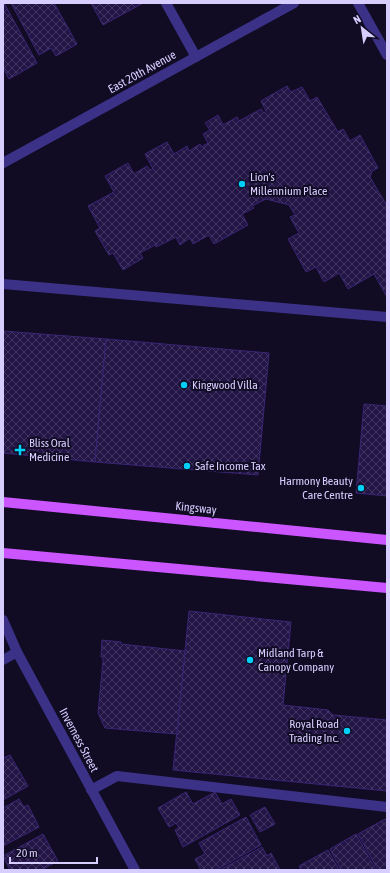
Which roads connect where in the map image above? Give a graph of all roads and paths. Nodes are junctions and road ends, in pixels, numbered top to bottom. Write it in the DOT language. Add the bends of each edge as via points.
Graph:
graph roads {
  1 [pos="166,3"];
  2 [pos="294,3"];
  3 [pos="358,3"];
  4 [pos="387,55"];
  5 [pos="196,57"];
  6 [pos="3,163"];
  7 [pos="3,284"];
  8 [pos="387,318"];
  9 [pos="3,502"];
  10 [pos="387,540"];
  11 [pos="3,553"];
  12 [pos="387,588"];
  13 [pos="3,620"];
  14 [pos="17,652"];
  15 [pos="3,660"];
  16 [pos="91,790"];
  17 [pos="387,807"];
  18 [pos="134,870"];
  1 -- 5 [label="street"];
  2 -- 5 [label="street, East 20th Avenue"];
  3 -- 4 [label="street"];
  5 -- 6 [label="street, East 20th Avenue"];
  7 -- 8 [label="street"];
  9 -- 10 [label="main road, Kingsway"];
  11 -- 12 [label="main road"];
  13 -- 14 [label="street, Inverness Street"];
  14 -- 15 [label="street"];
  14 -- 16 [label="street, Inverness Street"];
  16 -- 17 [label="street" via="117,776"];
  16 -- 18 [label="street, Inverness Street"];
}
